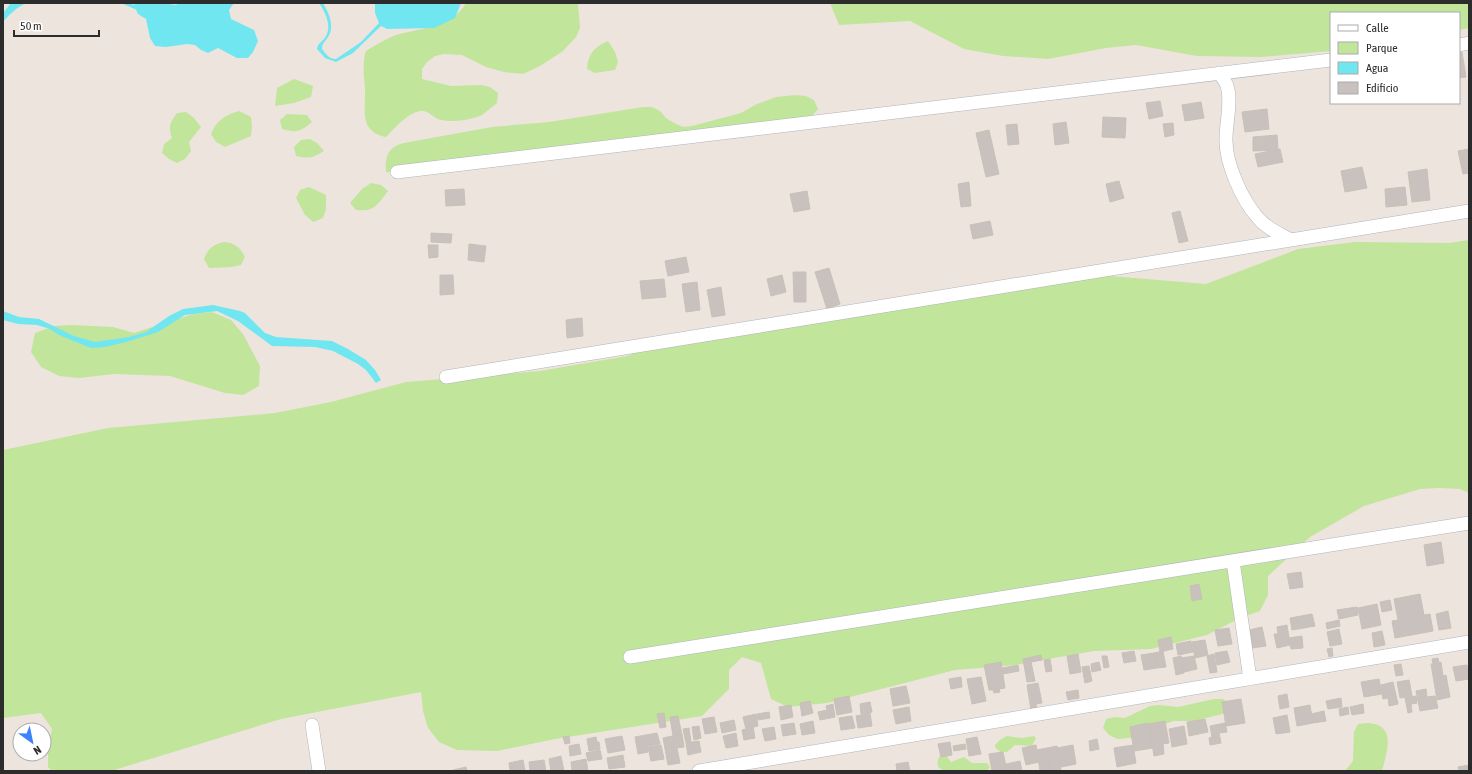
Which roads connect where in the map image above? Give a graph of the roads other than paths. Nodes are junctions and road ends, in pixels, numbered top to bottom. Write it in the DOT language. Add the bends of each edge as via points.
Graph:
graph roads {
  1 [pos="1330,60"];
  2 [pos="1219,73"];
  3 [pos="397,172"];
  4 [pos="1469,211"];
  5 [pos="1291,240"];
  6 [pos="446,377"];
  7 [pos="1469,523"];
  8 [pos="1233,561"];
  9 [pos="1469,642"];
  10 [pos="630,657"];
  11 [pos="1250,679"];
  12 [pos="312,725"];
  13 [pos="320,771"];
  14 [pos="699,771"];
  1 -- 2 [label="street"];
  2 -- 3 [label="street"];
  2 -- 5 [label="street" via="1227,86 1229,96 1226,140 1239,190 1259,219 1272,230"];
  4 -- 5 [label="street"];
  5 -- 6 [label="street"];
  7 -- 8 [label="street"];
  8 -- 10 [label="street"];
  8 -- 11 [label="street"];
  9 -- 11 [label="street"];
  11 -- 14 [label="street"];
  12 -- 13 [label="street"];
}
